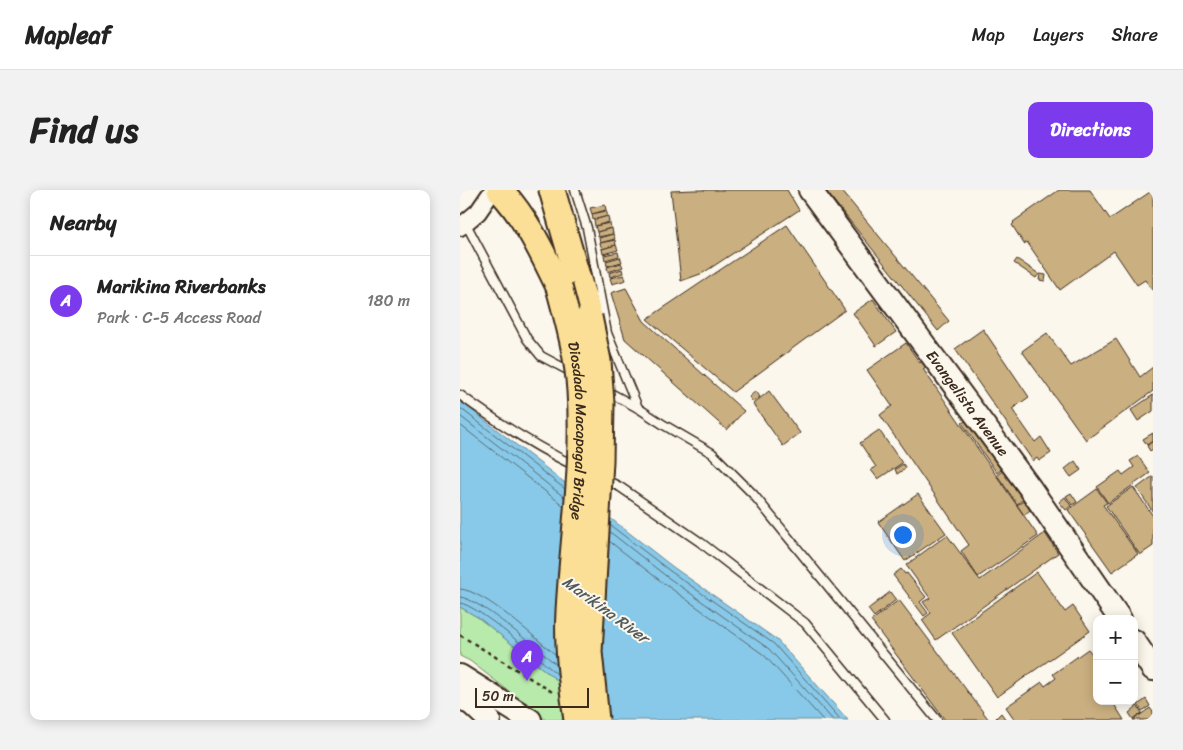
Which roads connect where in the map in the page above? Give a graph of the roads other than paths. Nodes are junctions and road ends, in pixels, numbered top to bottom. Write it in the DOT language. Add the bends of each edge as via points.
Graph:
graph roads {
  1 [pos="493,190"];
  2 [pos="500,190"];
  3 [pos="552,190"];
  4 [pos="575,190"];
  5 [pos="810,190"];
  6 [pos="463,225"];
  7 [pos="460,395"];
  8 [pos="638,408"];
  9 [pos="586,471"];
  10 [pos="594,475"];
  11 [pos="1117,615"];
  12 [pos="1138,647"];
  13 [pos="1153,669"];
  14 [pos="460,676"];
  15 [pos="460,696"];
  16 [pos="490,720"];
  17 [pos="530,720"];
  18 [pos="577,720"];
  19 [pos="596,720"];
  20 [pos="885,720"];
  21 [pos="937,720"];
  1 -- 6 [label="street" via="478,212"];
  2 -- 18 [label="main road, Diosdado Macapagal Bridge, bridge" via="534,236 559,287 580,390 580,450 569,613 570,673"];
  3 -- 19 [label="main road, Diosdado Macapagal Bridge, bridge" via="589,317 598,361 600,461 589,652"];
  4 -- 8 [label="lane" via="587,228 607,333"];
  5 -- 11 [label="street, Evangelista Avenue" via="1030,488"];
  6 -- 8 [label="lane" via="541,356"];
  7 -- 9 [label="lane" via="543,450"];
  8 -- 21 [label="lane" via="712,453 753,494"];
  10 -- 20 [label="lane" via="620,488 700,542 806,624"];
  12 -- 13 [label="street"];
  14 -- 17 [label="street"];
  15 -- 16 [label="street"];
}
